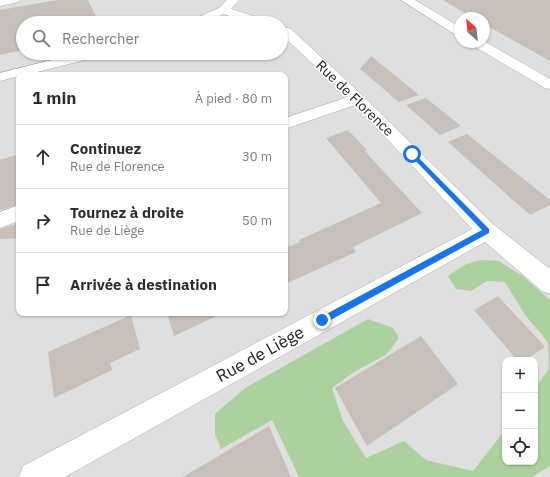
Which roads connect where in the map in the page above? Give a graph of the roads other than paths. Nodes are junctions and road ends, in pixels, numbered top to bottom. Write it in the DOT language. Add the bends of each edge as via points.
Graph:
graph roads {
  1 [pos="15,0"];
  2 [pos="233,0"];
  3 [pos="407,0"];
  4 [pos="0,3"];
  5 [pos="223,10"];
  6 [pos="211,16"];
  7 [pos="241,16"];
  8 [pos="454,28"];
  9 [pos="288,33"];
  10 [pos="487,48"];
  11 [pos="68,60"];
  12 [pos="20,72"];
  13 [pos="16,73"];
  14 [pos="0,77"];
  15 [pos="550,85"];
  16 [pos="358,99"];
  17 [pos="288,123"];
  18 [pos="16,214"];
  19 [pos="0,220"];
  20 [pos="487,231"];
  21 [pos="550,283"];
  22 [pos="34,477"];
  1 -- 4 [label="street"];
  2 -- 5 [label="street"];
  3 -- 8 [label="street"];
  5 -- 6 [label="street"];
  5 -- 7 [label="street"];
  9 -- 16 [label="street, Rue de Florence"];
  10 -- 15 [label="street"];
  11 -- 12 [label="street"];
  13 -- 14 [label="street"];
  16 -- 17 [label="street"];
  16 -- 20 [label="street, Rue de Florence"];
  18 -- 19 [label="street"];
  20 -- 21 [label="street, Rue de Florence"];
  20 -- 22 [label="street, Rue de Liège"];
}
